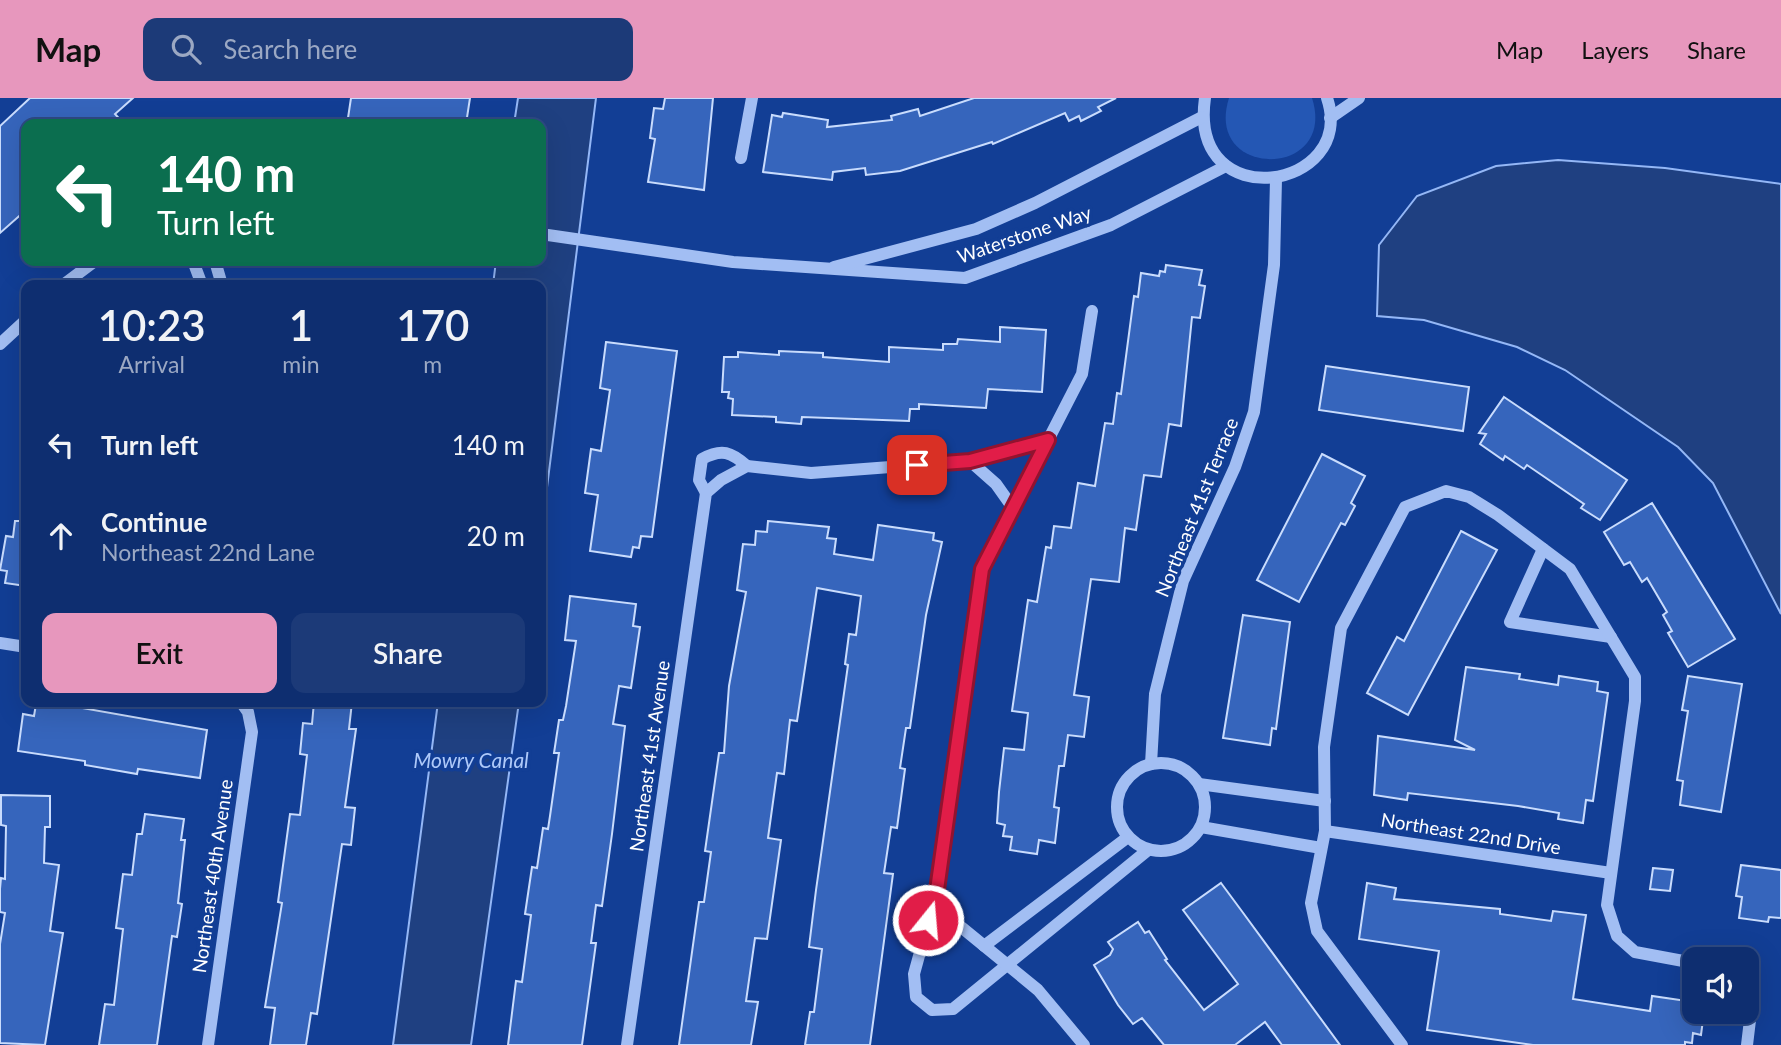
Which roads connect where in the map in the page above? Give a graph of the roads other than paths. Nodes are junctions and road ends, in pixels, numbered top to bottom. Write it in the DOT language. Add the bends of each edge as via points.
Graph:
graph roads {
  1 [pos="752,98"];
  2 [pos="1205,98"];
  3 [pos="1327,98"];
  4 [pos="1359,98"];
  5 [pos="1202,117"];
  6 [pos="1330,118"];
  7 [pos="741,158"];
  8 [pos="1226,166"];
  9 [pos="1276,179"];
  10 [pos="546,235"];
  11 [pos="88,266"];
  12 [pos="820,270"];
  13 [pos="70,280"];
  14 [pos="1092,312"];
  15 [pos="21,325"];
  16 [pos="0,344"];
  17 [pos="1048,440"];
  18 [pos="970,461"];
  19 [pos="747,467"];
  20 [pos="706,493"];
  21 [pos="1013,508"];
  22 [pos="1543,549"];
  23 [pos="1611,637"];
  24 [pos="0,643"];
  25 [pos="21,646"];
  26 [pos="244,707"];
  27 [pos="1151,764"];
  28 [pos="1199,784"];
  29 [pos="1325,801"];
  30 [pos="1201,827"];
  31 [pos="1325,831"];
  32 [pos="1128,837"];
  33 [pos="1321,848"];
  34 [pos="1149,850"];
  35 [pos="1611,873"];
  36 [pos="933,904"];
  37 [pos="984,946"];
  38 [pos="1682,960"];
  39 [pos="1007,965"];
  40 [pos="1750,1024"];
  41 [pos="208,1045"];
  42 [pos="626,1045"];
  43 [pos="1084,1045"];
  44 [pos="1402,1045"];
  45 [pos="1747,1045"];
  1 -- 7 [label="street"];
  2 -- 5 [label="street"];
  3 -- 6 [label="street"];
  4 -- 6 [label="street"];
  5 -- 8 [label="street" via="1213,152"];
  5 -- 12 [label="street, Waterstone Way" via="976,229"];
  6 -- 9 [label="street" via="1326,139 1314,159 1297,172"];
  8 -- 9 [label="street" via="1250,178"];
  8 -- 12 [label="street, Waterstone Way" via="1111,225 965,278"];
  9 -- 27 [label="street, Northeast 41st Terrace" via="1274,265 1254,412 1236,467 1183,581 1155,694"];
  10 -- 12 [label="street, Waterstone Way"];
  11 -- 13 [label="street"];
  14 -- 17 [label="street" via="1082,374"];
  15 -- 16 [label="street"];
  17 -- 18 [label="street"];
  17 -- 21 [label="street"];
  18 -- 19 [label="street" via="811,472"];
  18 -- 21 [label="street" via="996,484"];
  19 -- 20 [label="street"];
  19 -- 20 [label="street, Northeast 41st Avenue" via="725,452 702,459 699,480"];
  20 -- 42 [label="street, Northeast 41st Avenue"];
  21 -- 36 [label="street" via="982,569"];
  22 -- 23 [label="street" via="1570,569"];
  22 -- 23 [label="street" via="1510,622"];
  22 -- 29 [label="street" via="1468,497 1446,491 1405,507 1341,628 1324,747"];
  23 -- 35 [label="street" via="1635,677 1635,701"];
  24 -- 25 [label="street"];
  26 -- 41 [label="street, Northeast 40th Avenue" via="251,732"];
  27 -- 28 [label="street" via="1178,766"];
  27 -- 32 [label="street" via="1128,777 1116,800 1120,826"];
  28 -- 29 [label="street"];
  28 -- 30 [label="street" via="1205,797"];
  29 -- 31 [label="street"];
  30 -- 33 [label="street"];
  30 -- 34 [label="street" via="1173,850"];
  31 -- 33 [label="street"];
  31 -- 35 [label="street, Northeast 22nd Drive"];
  32 -- 34 [label="street"];
  32 -- 37 [label="street"];
  33 -- 44 [label="street" via="1311,903 1317,931"];
  34 -- 39 [label="street"];
  35 -- 38 [label="street" via="1607,905 1617,936 1635,952"];
  36 -- 37 [label="street"];
  36 -- 39 [label="street" via="914,974 916,997 932,1010 953,1009"];
  37 -- 39 [label="street"];
  39 -- 43 [label="street" via="1038,990"];
  40 -- 45 [label="street"];
}
